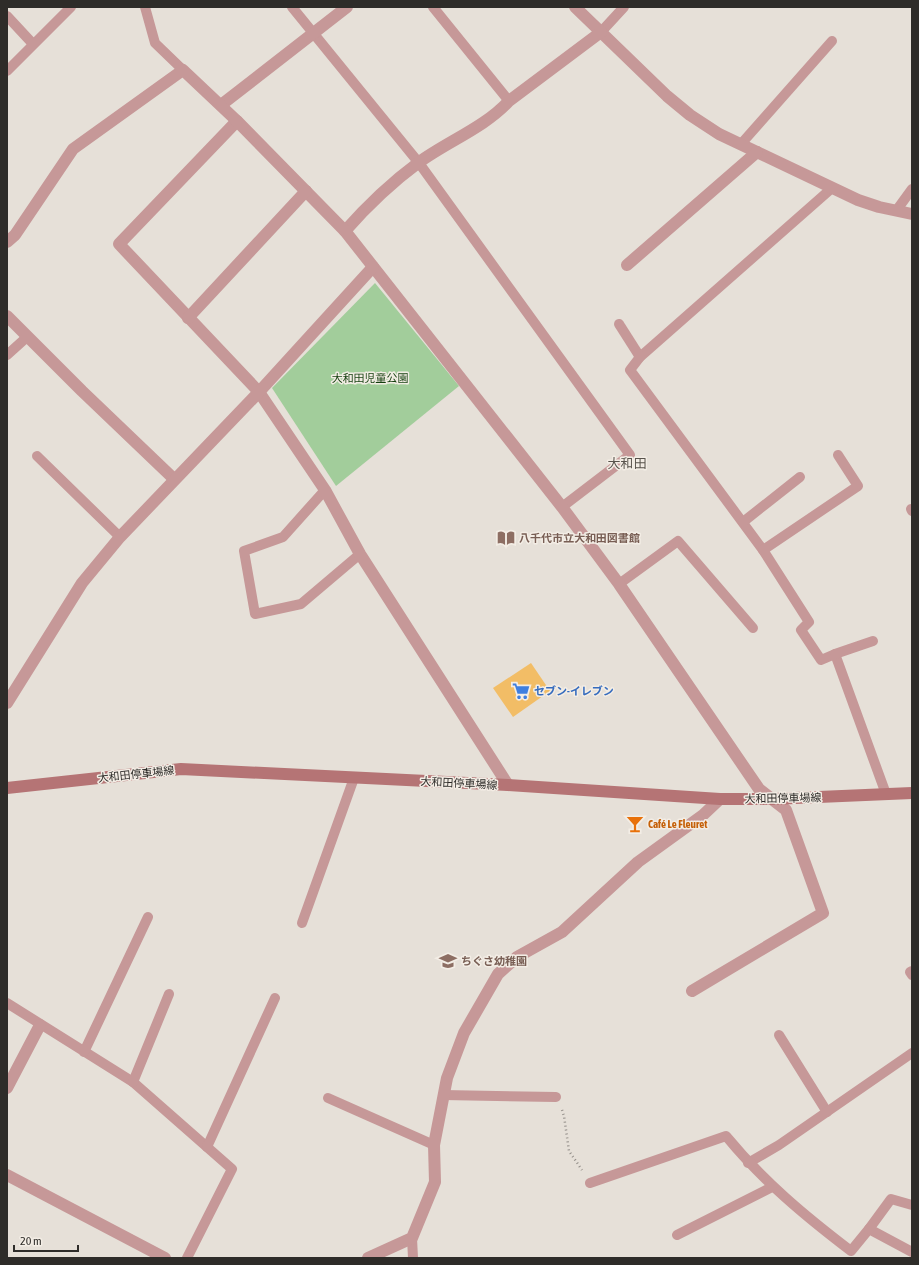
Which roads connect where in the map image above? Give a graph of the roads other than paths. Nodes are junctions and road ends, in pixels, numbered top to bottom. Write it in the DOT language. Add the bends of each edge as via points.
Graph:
graph roads {
  1 [pos="71,7"];
  2 [pos="145,7"];
  3 [pos="292,7"];
  4 [pos="347,7"];
  5 [pos="433,7"];
  6 [pos="576,7"];
  7 [pos="624,7"];
  8 [pos="7,16"];
  9 [pos="601,32"];
  10 [pos="314,33"];
  11 [pos="832,41"];
  12 [pos="34,44"];
  13 [pos="183,70"];
  14 [pos="7,71"];
  15 [pos="509,101"];
  16 [pos="221,105"];
  17 [pos="237,121"];
  18 [pos="741,144"];
  19 [pos="757,152"];
  20 [pos="418,163"];
  21 [pos="832,188"];
  22 [pos="912,189"];
  23 [pos="306,192"];
  24 [pos="896,211"];
  25 [pos="912,214"];
  26 [pos="345,231"];
  27 [pos="7,242"];
  28 [pos="627,266"];
  29 [pos="373,268"];
  30 [pos="7,316"];
  31 [pos="188,318"];
  32 [pos="618,324"];
  33 [pos="27,337"];
  34 [pos="7,355"];
  35 [pos="640,357"];
  36 [pos="259,392"];
  37 [pos="838,455"];
  38 [pos="37,456"];
  39 [pos="800,477"];
  40 [pos="174,479"];
  41 [pos="325,490"];
  42 [pos="562,507"];
  43 [pos="743,522"];
  44 [pos="120,537"];
  45 [pos="763,550"];
  46 [pos="360,554"];
  47 [pos="619,584"];
  48 [pos="752,628"];
  49 [pos="873,641"];
  50 [pos="835,654"];
  51 [pos="7,703"];
  52 [pos="354,778"];
  53 [pos="508,785"];
  54 [pos="7,788"];
  55 [pos="912,793"];
  56 [pos="886,794"];
  57 [pos="720,799"];
  58 [pos="772,799"];
  59 [pos="148,917"];
  60 [pos="302,923"];
  61 [pos="912,971"];
  62 [pos="912,975"];
  63 [pos="692,991"];
  64 [pos="169,994"];
  65 [pos="276,998"];
  66 [pos="7,1003"];
  67 [pos="40,1025"];
  68 [pos="779,1035"];
  69 [pos="84,1052"];
  70 [pos="912,1053"];
  71 [pos="133,1082"];
  72 [pos="7,1088"];
  73 [pos="442,1095"];
  74 [pos="556,1097"];
  75 [pos="328,1098"];
  76 [pos="827,1112"];
  77 [pos="434,1145"];
  78 [pos="207,1147"];
  79 [pos="748,1163"];
  80 [pos="7,1175"];
  81 [pos="590,1183"];
  82 [pos="772,1187"];
  83 [pos="912,1205"];
  84 [pos="869,1229"];
  85 [pos="677,1235"];
  86 [pos="412,1238"];
  87 [pos="912,1252"];
  88 [pos="849,1254"];
  89 [pos="165,1258"];
  90 [pos="187,1258"];
  91 [pos="368,1258"];
  92 [pos="413,1258"];
  1 -- 12 [label="lane"];
  2 -- 13 [label="lane" via="155,43"];
  3 -- 10 [label="lane"];
  4 -- 10 [label="street"];
  5 -- 15 [label="lane"];
  6 -- 9 [label="street"];
  7 -- 9 [label="lane"];
  8 -- 12 [label="lane"];
  9 -- 15 [label="street"];
  9 -- 18 [label="street" via="690,115 719,134"];
  10 -- 16 [label="street"];
  10 -- 20 [label="lane"];
  11 -- 18 [label="lane"];
  12 -- 14 [label="lane"];
  13 -- 16 [label="street"];
  13 -- 27 [label="street" via="73,149 15,235"];
  15 -- 20 [label="street" via="496,114"];
  16 -- 17 [label="street"];
  17 -- 23 [label="street"];
  17 -- 31 [label="street" via="119,244"];
  18 -- 19 [label="street"];
  19 -- 21 [label="street"];
  19 -- 28 [label="street"];
  20 -- 26 [label="street" via="369,204"];
  20 -- 42 [label="lane" via="630,455"];
  21 -- 24 [label="street" via="858,200"];
  21 -- 35 [label="lane"];
  22 -- 24 [label="lane"];
  23 -- 26 [label="street"];
  23 -- 31 [label="street"];
  24 -- 25 [label="street"];
  26 -- 29 [label="street"];
  29 -- 36 [label="street"];
  29 -- 42 [label="street"];
  30 -- 33 [label="street"];
  31 -- 36 [label="street"];
  32 -- 35 [label="lane"];
  33 -- 34 [label="lane"];
  33 -- 40 [label="street"];
  35 -- 43 [label="lane" via="630,370"];
  36 -- 40 [label="street"];
  36 -- 41 [label="street"];
  37 -- 45 [label="lane" via="858,486"];
  38 -- 44 [label="lane"];
  39 -- 43 [label="lane"];
  40 -- 44 [label="street"];
  41 -- 46 [label="street"];
  41 -- 46 [label="lane" via="283,537 244,550 255,614 301,604"];
  42 -- 47 [label="street"];
  43 -- 45 [label="lane"];
  44 -- 51 [label="street" via="82,583"];
  45 -- 50 [label="lane" via="809,622 801,630 821,660"];
  46 -- 53 [label="street"];
  47 -- 48 [label="lane" via="678,541"];
  47 -- 58 [label="street" via="759,790"];
  49 -- 50 [label="lane"];
  50 -- 56 [label="lane"];
  52 -- 53 [label="main road, 大和田停車場線"];
  52 -- 54 [label="main road, 大和田停車場線" via="181,769"];
  52 -- 60 [label="lane"];
  53 -- 57 [label="main road, 大和田停車場線"];
  55 -- 56 [label="main road, 大和田停車場線"];
  56 -- 58 [label="main road, 大和田停車場線"];
  57 -- 58 [label="main road, 大和田停車場線"];
  57 -- 73 [label="street" via="703,815 638,862 562,932 517,956 498,974 464,1033"];
  58 -- 63 [label="street" via="786,810 823,913"];
  59 -- 69 [label="lane"];
  61 -- 62 [label="lane"];
  64 -- 71 [label="lane"];
  65 -- 78 [label="lane"];
  66 -- 67 [label="lane"];
  67 -- 69 [label="lane"];
  67 -- 72 [label="street"];
  68 -- 76 [label="lane"];
  69 -- 71 [label="lane"];
  70 -- 76 [label="lane"];
  71 -- 78 [label="lane"];
  73 -- 74 [label="lane"];
  73 -- 77 [label="street"];
  75 -- 77 [label="lane"];
  76 -- 79 [label="lane"];
  77 -- 86 [label="street" via="435,1182"];
  78 -- 90 [label="lane" via="232,1169"];
  79 -- 81 [label="lane" via="726,1136"];
  79 -- 82 [label="lane"];
  80 -- 89 [label="street"];
  82 -- 85 [label="lane"];
  82 -- 88 [label="lane"];
  83 -- 84 [label="lane" via="891,1199"];
  84 -- 87 [label="lane"];
  84 -- 88 [label="lane"];
  86 -- 91 [label="street"];
  86 -- 92 [label="lane"];
}
